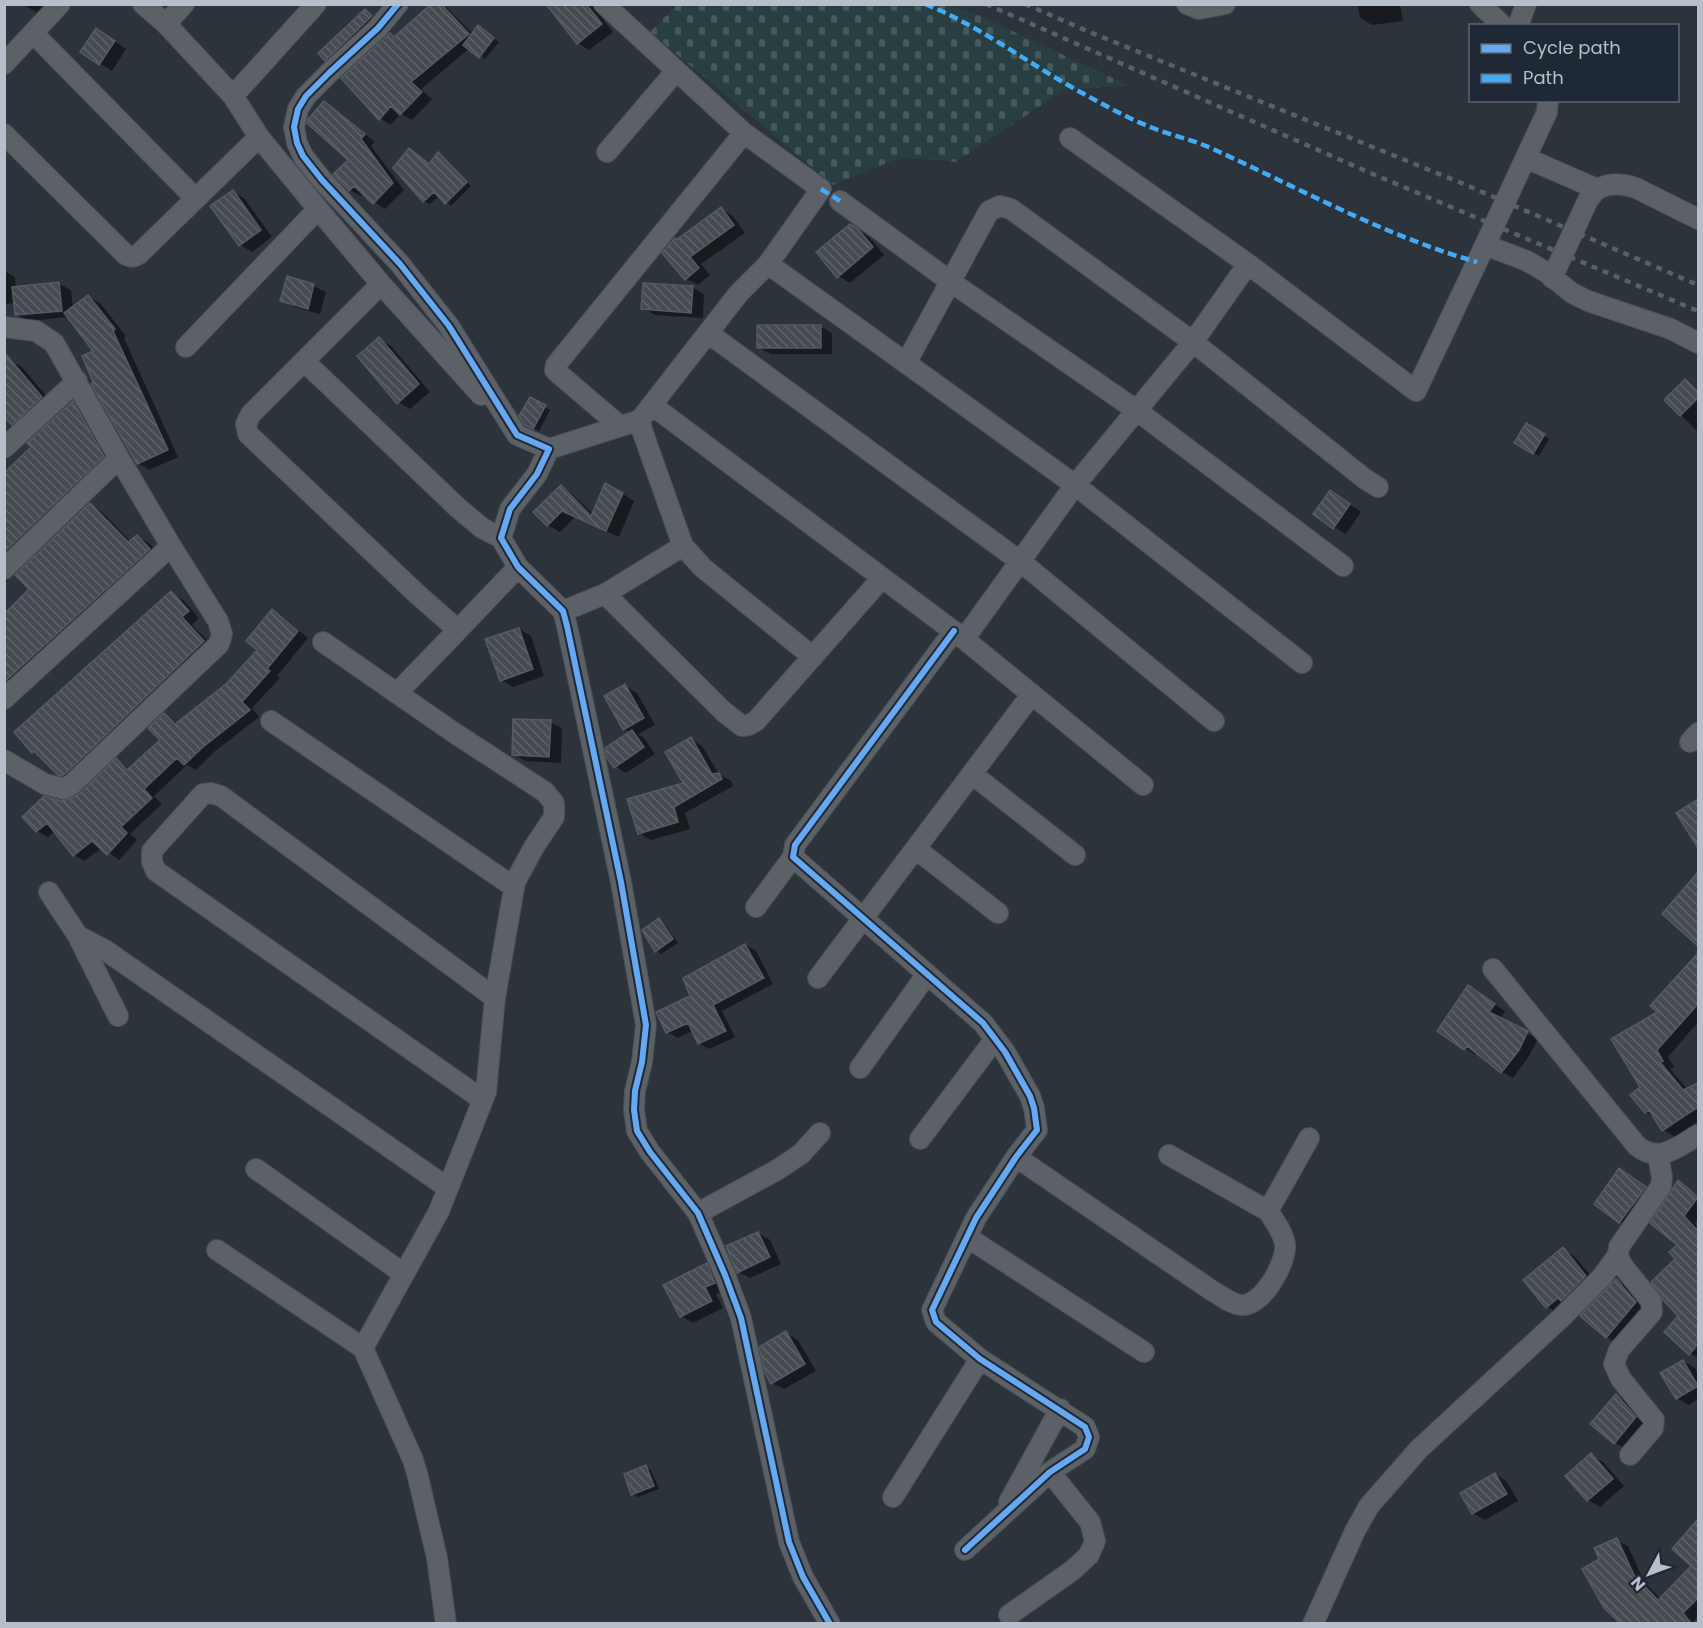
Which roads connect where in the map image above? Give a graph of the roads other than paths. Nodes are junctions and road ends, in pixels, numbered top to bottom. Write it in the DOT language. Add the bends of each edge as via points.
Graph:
graph roads {
  1 [pos="60,4"];
  2 [pos="143,4"];
  3 [pos="184,4"];
  4 [pos="316,4"];
  5 [pos="398,4"];
  6 [pos="604,4"];
  7 [pos="1187,4"];
  8 [pos="1225,4"];
  9 [pos="1480,4"];
  10 [pos="1526,4"];
  11 [pos="166,24"];
  12 [pos="1501,24"];
  13 [pos="1519,24"];
  14 [pos="33,33"];
  15 [pos="4,64"];
  16 [pos="676,71"];
  17 [pos="233,96"];
  18 [pos="1548,102"];
  19 [pos="744,133"];
  20 [pos="4,134"];
  21 [pos="259,137"];
  22 [pos="1070,138"];
  23 [pos="607,152"];
  24 [pos="1534,162"];
  25 [pos="1598,189"];
  26 [pos="195,198"];
  27 [pos="840,201"];
  28 [pos="318,209"];
  29 [pos="1698,219"];
  30 [pos="1491,247"];
  31 [pos="768,264"];
  32 [pos="1248,264"];
  33 [pos="1552,278"];
  34 [pos="951,282"];
  35 [pos="381,284"];
  36 [pos="4,327"];
  37 [pos="708,333"];
  38 [pos="1192,342"];
  39 [pos="1698,343"];
  40 [pos="186,347"];
  41 [pos="304,361"];
  42 [pos="906,363"];
  43 [pos="77,381"];
  44 [pos="1136,410"];
  45 [pos="646,413"];
  46 [pos="620,426"];
  47 [pos="517,435"];
  48 [pos="4,448"];
  49 [pos="549,449"];
  50 [pos="119,458"];
  51 [pos="1075,485"];
  52 [pos="1377,487"];
  53 [pos="501,538"];
  54 [pos="171,546"];
  55 [pos="683,546"];
  56 [pos="1021,562"];
  57 [pos="1343,566"];
  58 [pos="518,567"];
  59 [pos="4,569"];
  60 [pos="882,578"];
  61 [pos="604,594"];
  62 [pos="563,611"];
  63 [pos="458,630"];
  64 [pos="959,635"];
  65 [pos="323,642"];
  66 [pos="813,657"];
  67 [pos="1302,663"];
  68 [pos="397,693"];
  69 [pos="1032,694"];
  70 [pos="4,699"];
  71 [pos="271,721"];
  72 [pos="1214,721"];
  73 [pos="4,760"];
  74 [pos="972,774"];
  75 [pos="1143,785"];
  76 [pos="916,849"];
  77 [pos="1075,855"];
  78 [pos="793,857"];
  79 [pos="514,887"];
  80 [pos="49,892"];
  81 [pos="756,907"];
  82 [pos="998,913"];
  83 [pos="864,919"];
  84 [pos="78,936"];
  85 [pos="1493,969"];
  86 [pos="927,974"];
  87 [pos="818,978"];
  88 [pos="495,998"];
  89 [pos="118,1016"];
  90 [pos="995,1039"];
  91 [pos="860,1068"];
  92 [pos="483,1100"];
  93 [pos="820,1133"];
  94 [pos="1698,1135"];
  95 [pos="1309,1138"];
  96 [pos="920,1139"];
  97 [pos="1168,1155"];
  98 [pos="1658,1155"];
  99 [pos="1016,1158"];
  100 [pos="256,1169"];
  101 [pos="448,1188"];
  102 [pos="1268,1211"];
  103 [pos="698,1213"];
  104 [pos="967,1237"];
  105 [pos="217,1250"];
  106 [pos="1617,1255"];
  107 [pos="404,1274"];
  108 [pos="363,1348"];
  109 [pos="1144,1352"];
  110 [pos="980,1359"];
  111 [pos="1060,1409"];
  112 [pos="1630,1455"];
  113 [pos="1050,1472"];
  114 [pos="893,1497"];
  115 [pos="1001,1517"];
  116 [pos="965,1550"];
  117 [pos="1009,1615"];
  118 [pos="446,1623"];
  119 [pos="830,1623"];
  120 [pos="1313,1623"];
  1 -- 14 [label="street"];
  2 -- 11 [label="street"];
  3 -- 11 [label="street"];
  4 -- 17 [label="street"];
  5 -- 47 [label="street" via="306,96 294,127 297,143 322,180 400,264 448,326"];
  6 -- 16 [label="street"];
  7 -- 8 [label="street" via="1199,9"];
  9 -- 12 [label="street"];
  10 -- 13 [label="street"];
  11 -- 17 [label="street"];
  14 -- 15 [label="street"];
  14 -- 26 [label="street"];
  16 -- 19 [label="street"];
  16 -- 23 [label="street"];
  17 -- 21 [label="street"];
  18 -- 24 [label="street"];
  19 -- 31 [label="street" via="821,189"];
  19 -- 46 [label="street" via="556,365 559,374"];
  20 -- 26 [label="street" via="129,257 139,254"];
  21 -- 26 [label="street"];
  21 -- 28 [label="street"];
  22 -- 32 [label="street"];
  24 -- 25 [label="street"];
  24 -- 30 [label="street"];
  25 -- 29 [label="street" via="1625,184"];
  25 -- 33 [label="street" via="1588,200"];
  27 -- 34 [label="street"];
  28 -- 35 [label="street"];
  28 -- 40 [label="street"];
  30 -- 32 [label="street" via="1416,391"];
  30 -- 33 [label="street" via="1527,261"];
  31 -- 37 [label="street"];
  31 -- 42 [label="street"];
  32 -- 38 [label="street"];
  33 -- 39 [label="street" via="1588,302 1671,329"];
  34 -- 38 [label="street" via="989,212 1000,206 1011,208"];
  34 -- 42 [label="street"];
  34 -- 44 [label="street"];
  35 -- 41 [label="street"];
  35 -- 47 [label="street"];
  36 -- 43 [label="street" via="36,331 47,337"];
  37 -- 45 [label="street"];
  37 -- 56 [label="street"];
  38 -- 44 [label="street"];
  38 -- 52 [label="street"];
  41 -- 53 [label="street" via="457,507"];
  41 -- 63 [label="street" via="251,414 246,424 248,434"];
  42 -- 51 [label="street"];
  43 -- 48 [label="street"];
  43 -- 50 [label="street"];
  44 -- 51 [label="street"];
  44 -- 57 [label="street"];
  45 -- 46 [label="street"];
  45 -- 55 [label="street" via="642,430"];
  45 -- 60 [label="street"];
  46 -- 49 [label="street"];
  47 -- 49 [label="street"];
  49 -- 53 [label="street" via="537,474 510,509"];
  50 -- 54 [label="street"];
  50 -- 59 [label="street"];
  51 -- 56 [label="street"];
  51 -- 67 [label="street"];
  53 -- 58 [label="street"];
  54 -- 70 [label="street"];
  54 -- 73 [label="street" via="218,621 222,634 219,644 64,789 45,784"];
  55 -- 61 [label="street"];
  55 -- 66 [label="street" via="704,568"];
  56 -- 64 [label="street"];
  56 -- 72 [label="street"];
  58 -- 62 [label="street"];
  58 -- 63 [label="street"];
  60 -- 64 [label="street"];
  60 -- 66 [label="street"];
  61 -- 62 [label="street"];
  61 -- 66 [label="street" via="742,726 756,721"];
  62 -- 103 [label="street" via="621,882 646,1025 635,1091 637,1131"];
  63 -- 68 [label="street"];
  64 -- 69 [label="street"];
  64 -- 78 [label="street" via="795,845"];
  65 -- 68 [label="street"];
  68 -- 79 [label="street" via="545,792 554,803 554,817"];
  69 -- 74 [label="street"];
  69 -- 75 [label="street"];
  71 -- 79 [label="street"];
  74 -- 76 [label="street"];
  74 -- 77 [label="street"];
  76 -- 82 [label="street"];
  76 -- 83 [label="street"];
  78 -- 81 [label="street"];
  78 -- 83 [label="street"];
  79 -- 88 [label="street"];
  80 -- 84 [label="street"];
  83 -- 86 [label="street"];
  83 -- 87 [label="street"];
  84 -- 89 [label="street"];
  84 -- 101 [label="street" via="105,950"];
  85 -- 98 [label="street" via="1637,1146"];
  86 -- 90 [label="street" via="983,1023"];
  86 -- 91 [label="street"];
  88 -- 92 [label="street"];
  88 -- 92 [label="street" via="221,796 203,794 152,851 156,871"];
  90 -- 96 [label="street"];
  90 -- 99 [label="street" via="1034,1108 1037,1130"];
  92 -- 101 [label="street"];
  93 -- 103 [label="street" via="801,1154 777,1170"];
  94 -- 98 [label="street"];
  95 -- 102 [label="street"];
  97 -- 102 [label="street"];
  98 -- 106 [label="street" via="1661,1186"];
  99 -- 102 [label="street" via="1239,1305 1257,1299 1275,1277 1283,1259 1285,1244"];
  99 -- 104 [label="street"];
  100 -- 107 [label="street"];
  101 -- 107 [label="street"];
  103 -- 119 [label="street" via="741,1318 789,1542 803,1577"];
  104 -- 109 [label="street"];
  104 -- 110 [label="street" via="932,1310 936,1322"];
  105 -- 108 [label="street"];
  106 -- 112 [label="street" via="1651,1301 1652,1312 1619,1350 1614,1364 1653,1420 1653,1428"];
  106 -- 120 [label="street" via="1602,1277 1419,1449 1369,1506"];
  107 -- 108 [label="street"];
  108 -- 118 [label="street" via="415,1467 437,1558"];
  110 -- 111 [label="street"];
  110 -- 114 [label="street"];
  111 -- 113 [label="street" via="1085,1427 1089,1437 1085,1449"];
  111 -- 115 [label="street"];
  113 -- 115 [label="street"];
  113 -- 117 [label="street" via="1090,1522 1095,1541 1089,1555 1073,1570"];
  115 -- 116 [label="street"];
}
